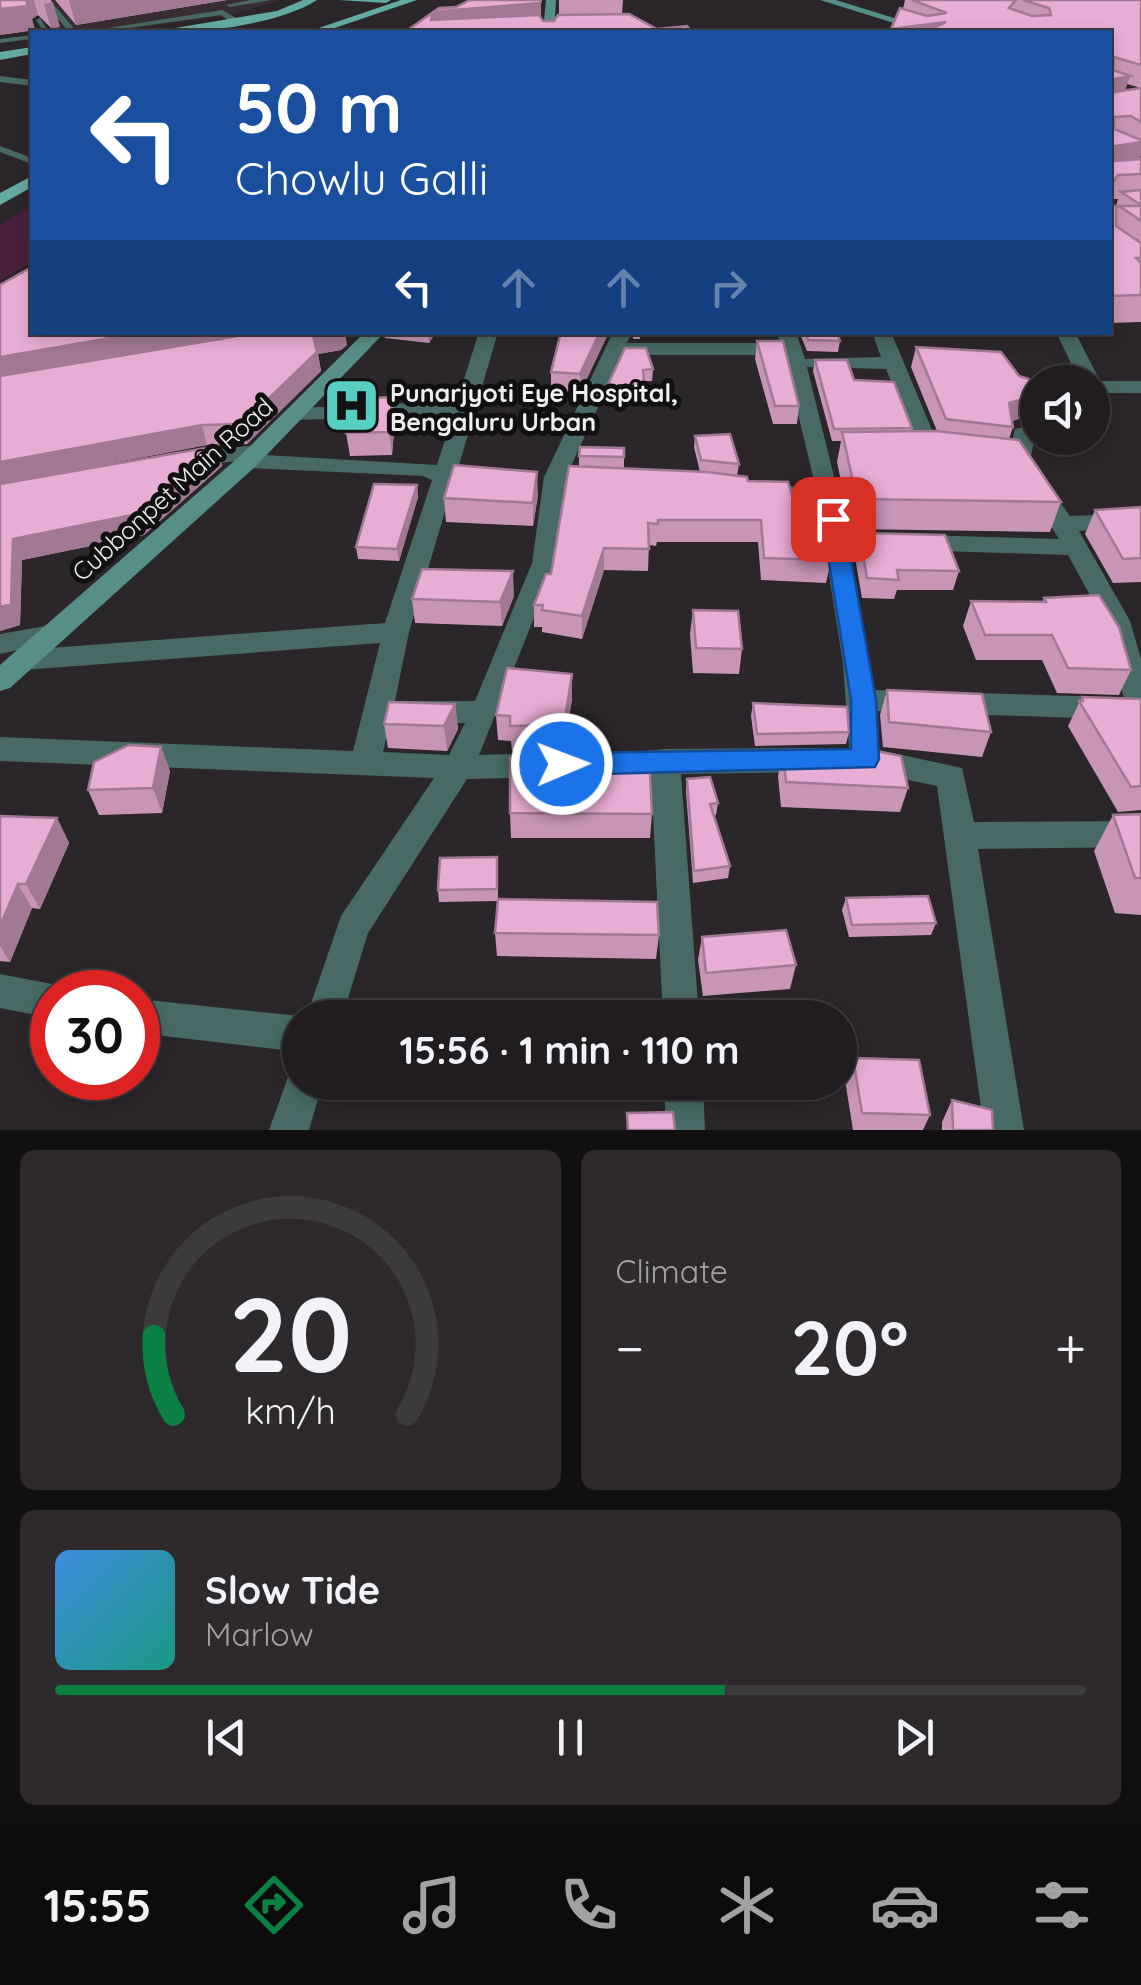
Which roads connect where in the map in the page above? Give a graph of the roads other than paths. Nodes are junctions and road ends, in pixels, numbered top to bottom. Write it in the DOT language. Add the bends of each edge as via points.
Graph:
graph roads {
  1 [pos="46,0"];
  2 [pos="266,0"];
  3 [pos="312,0"];
  4 [pos="344,0"];
  5 [pos="390,0"];
  6 [pos="412,0"];
  7 [pos="551,0"];
  8 [pos="825,0"];
  9 [pos="889,3"];
  10 [pos="230,5"];
  11 [pos="278,14"];
  12 [pos="40,20"];
  13 [pos="235,21"];
  14 [pos="532,24"];
  15 [pos="902,24"];
  16 [pos="553,25"];
  17 [pos="46,30"];
  18 [pos="72,30"];
  19 [pos="100,30"];
  20 [pos="171,30"];
  21 [pos="319,30"];
  22 [pos="925,30"];
  23 [pos="30,37"];
  24 [pos="0,41"];
  25 [pos="30,51"];
  26 [pos="0,56"];
  27 [pos="0,79"];
  28 [pos="30,83"];
  29 [pos="0,149"];
  30 [pos="30,160"];
  31 [pos="0,161"];
  32 [pos="30,171"];
  33 [pos="30,182"];
  34 [pos="0,200"];
  35 [pos="373,335"];
  36 [pos="488,335"];
  37 [pos="881,335"];
  38 [pos="1066,335"];
  39 [pos="620,341"];
  40 [pos="792,348"];
  41 [pos="894,364"];
  42 [pos="1081,365"];
  43 [pos="1110,386"];
  44 [pos="1141,387"];
  45 [pos="466,407"];
  46 [pos="297,414"];
  47 [pos="1020,438"];
  48 [pos="929,449"];
  49 [pos="252,457"];
  50 [pos="170,463"];
  51 [pos="444,478"];
  52 [pos="488,481"];
  53 [pos="740,487"];
  54 [pos="830,498"];
  55 [pos="1141,520"];
  56 [pos="1069,536"];
  57 [pos="837,540"];
  58 [pos="396,632"];
  59 [pos="11,652"];
  60 [pos="0,681"];
  61 [pos="864,700"];
  62 [pos="1141,710"];
  63 [pos="378,712"];
  64 [pos="485,712"];
  65 [pos="0,750"];
  66 [pos="865,759"];
  67 [pos="665,762"];
  68 [pos="366,763"];
  69 [pos="458,767"];
  70 [pos="1141,834"];
  71 [pos="959,836"];
  72 [pos="0,991"];
  73 [pos="30,996"];
  74 [pos="330,1000"];
  75 [pos="680,1000"];
  76 [pos="160,1018"];
  77 [pos="282,1032"];
  78 [pos="298,1100"];
  79 [pos="684,1100"];
  80 [pos="289,1130"];
  81 [pos="685,1130"];
  82 [pos="1004,1130"];
  1 -- 18 [label="lane"];
  2 -- 10 [label="lane"];
  3 -- 11 [label="main road"];
  4 -- 5 [label="main road"];
  6 -- 21 [label="main road"];
  7 -- 16 [label="street"];
  8 -- 15 [label="street"];
  9 -- 15 [label="street"];
  11 -- 13 [label="main road"];
  11 -- 21 [label="main road"];
  12 -- 17 [label="lane"];
  13 -- 19 [label="lane" via="222,12"];
  13 -- 20 [label="main road"];
  14 -- 16 [label="street"];
  15 -- 22 [label="street"];
  23 -- 24 [label="lane"];
  25 -- 26 [label="main road"];
  27 -- 28 [label="lane"];
  29 -- 30 [label="lane"];
  31 -- 32 [label="lane"];
  33 -- 34 [label="main road"];
  35 -- 46 [label="street, Cubbonpet Main Road"];
  36 -- 45 [label="street"];
  37 -- 41 [label="street"];
  38 -- 42 [label="street"];
  39 -- 40 [label="street"];
  39 -- 64 [label="street" via="555,481 544,563"];
  40 -- 41 [label="street"];
  40 -- 54 [label="street" via="830,451"];
  41 -- 48 [label="street"];
  43 -- 44 [label="street"];
  45 -- 46 [label="street"];
  45 -- 51 [label="street"];
  46 -- 49 [label="street, Cubbonpet Main Road"];
  47 -- 56 [label="street" via="1010,459"];
  49 -- 50 [label="street"];
  49 -- 51 [label="street" via="428,469"];
  49 -- 59 [label="street, Cubbonpet Main Road" via="50,634"];
  51 -- 52 [label="street"];
  51 -- 58 [label="street"];
  53 -- 54 [label="street"];
  54 -- 57 [label="street"];
  55 -- 56 [label="street"];
  56 -- 57 [label="street"];
  56 -- 62 [label="street" via="1117,621"];
  57 -- 61 [label="street"];
  58 -- 59 [label="street"];
  58 -- 63 [label="street"];
  59 -- 60 [label="street"];
  61 -- 62 [label="street"];
  61 -- 66 [label="street"];
  63 -- 64 [label="street"];
  63 -- 68 [label="street"];
  64 -- 69 [label="street"];
  65 -- 68 [label="street"];
  66 -- 67 [label="street"];
  66 -- 71 [label="street" via="951,778"];
  67 -- 69 [label="street"];
  67 -- 75 [label="street"];
  68 -- 69 [label="street"];
  69 -- 74 [label="street" via="353,927"];
  70 -- 71 [label="street"];
  71 -- 82 [label="street"];
  72 -- 73 [label="street"];
  76 -- 77 [label="street"];
  78 -- 80 [label="street"];
  79 -- 81 [label="street"];
}
